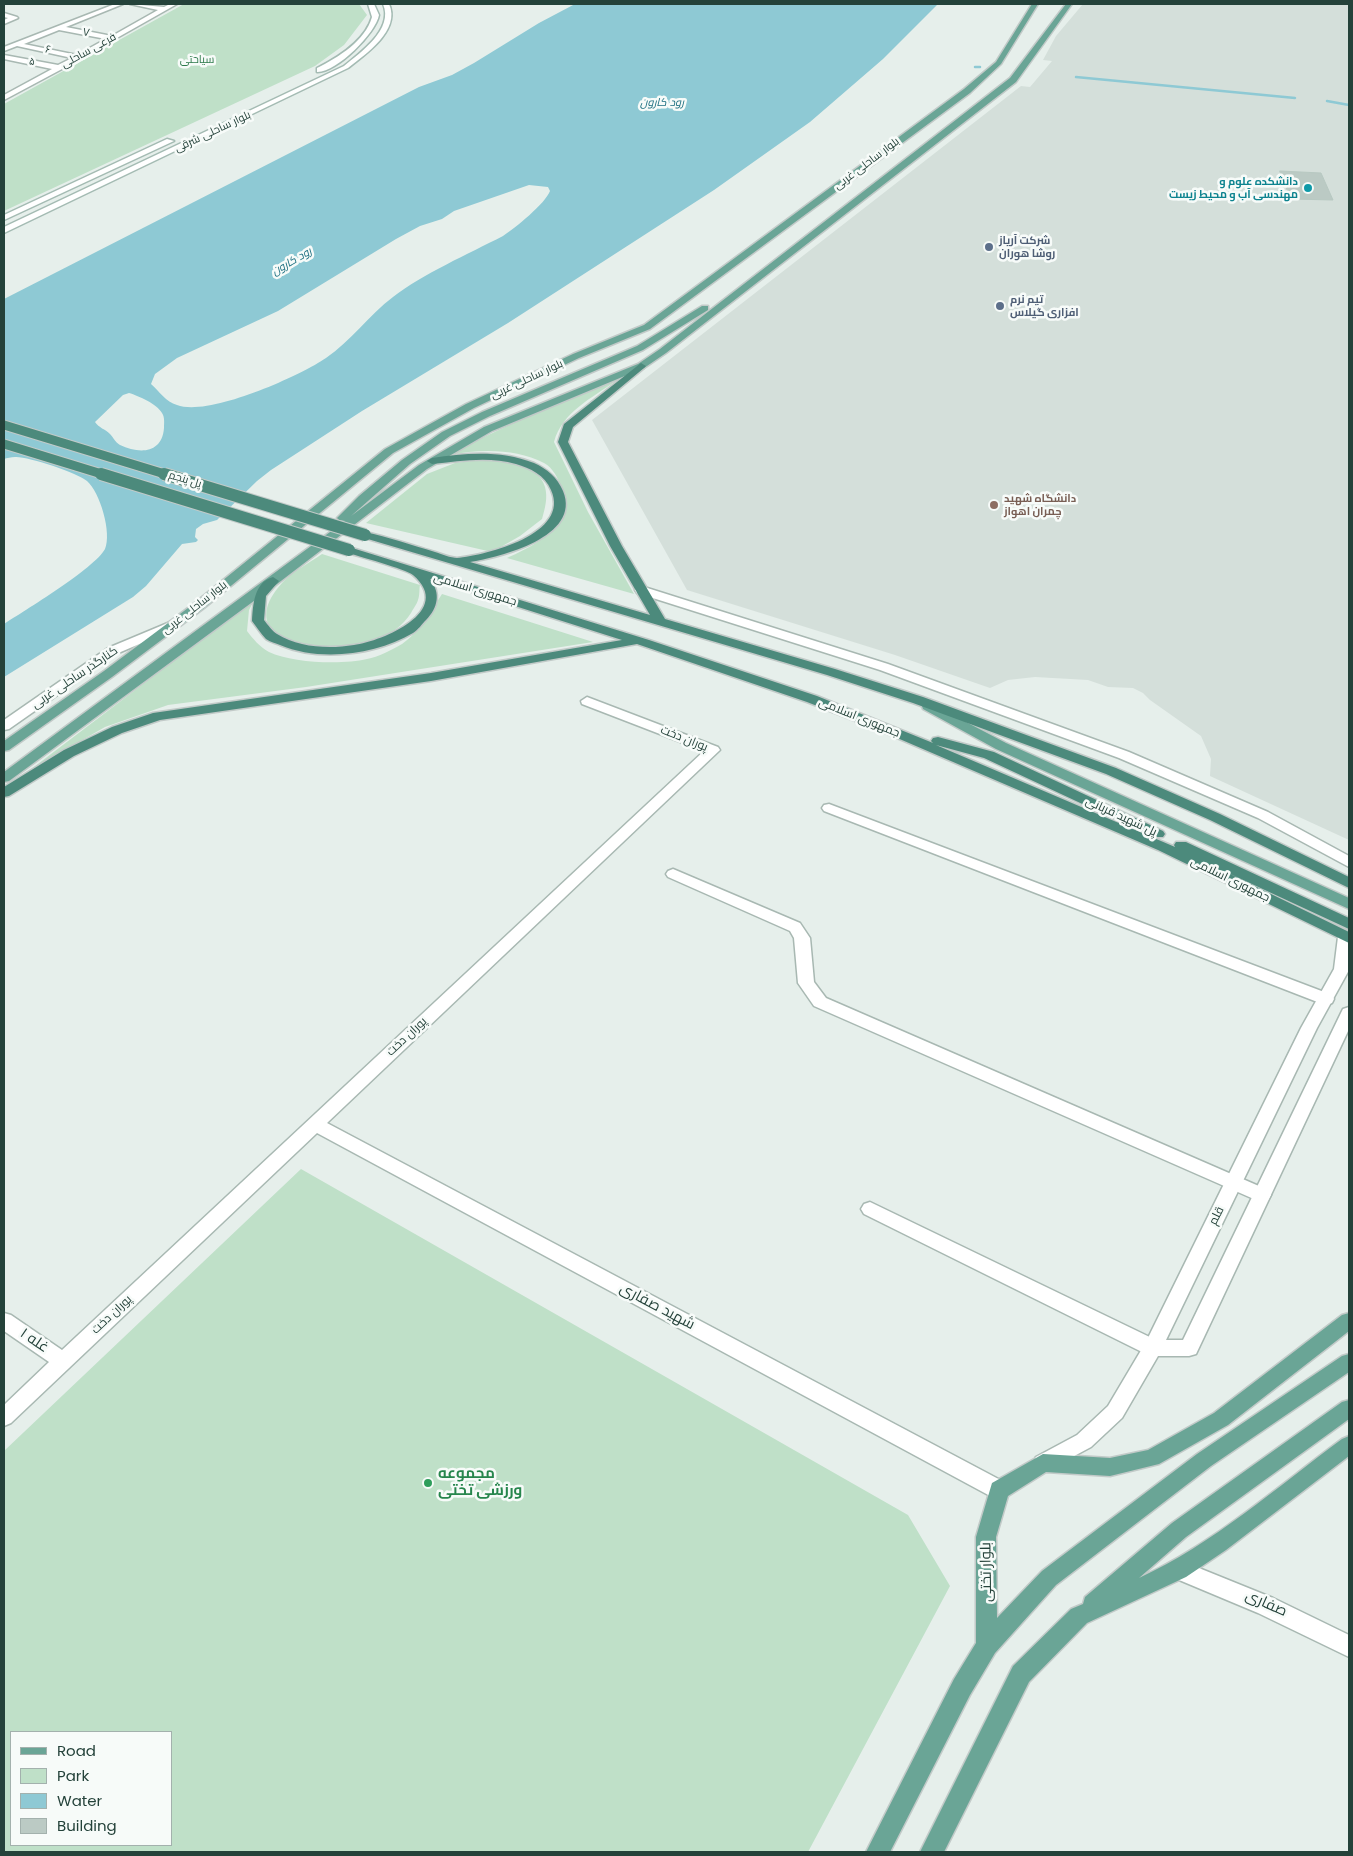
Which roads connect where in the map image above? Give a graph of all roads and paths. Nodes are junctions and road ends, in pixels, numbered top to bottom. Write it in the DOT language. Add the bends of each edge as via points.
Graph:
graph roads {
  1 [pos="120,4"];
  2 [pos="133,4"];
  3 [pos="174,4"];
  4 [pos="371,4"];
  5 [pos="386,4"];
  6 [pos="1035,4"];
  7 [pos="1057,4"];
  8 [pos="1069,4"];
  9 [pos="165,9"];
  10 [pos="4,15"];
  11 [pos="4,22"];
  12 [pos="58,28"];
  13 [pos="114,38"];
  14 [pos="16,44"];
  15 [pos="4,49"];
  16 [pos="4,57"];
  17 [pos="79,57"];
  18 [pos="60,68"];
  19 [pos="14,86"];
  20 [pos="23,88"];
  21 [pos="4,98"];
  22 [pos="223,116"];
  23 [pos="179,136"];
  24 [pos="4,219"];
  25 [pos="17,224"];
  26 [pos="4,230"];
  27 [pos="641,366"];
  28 [pos="4,425"];
  29 [pos="4,444"];
  30 [pos="432,461"];
  31 [pos="366,535"];
  32 [pos="349,550"];
  33 [pos="303,558"];
  34 [pos="454,561"];
  35 [pos="417,572"];
  36 [pos="273,581"];
  37 [pos="641,590"];
  38 [pos="660,621"];
  39 [pos="176,623"];
  40 [pos="638,641"];
  41 [pos="918,700"];
  42 [pos="587,701"];
  43 [pos="4,726"];
  44 [pos="886,728"];
  45 [pos="4,747"];
  46 [pos="43,769"];
  47 [pos="4,778"];
  48 [pos="4,793"];
  49 [pos="4,799"];
  50 [pos="829,808"];
  51 [pos="1349,862"];
  52 [pos="672,874"];
  53 [pos="1349,883"];
  54 [pos="1349,904"];
  55 [pos="1349,935"];
  56 [pos="1326,999"];
  57 [pos="1349,1013"];
  58 [pos="315,1124"];
  59 [pos="1234,1183"];
  60 [pos="1262,1194"];
  61 [pos="870,1209"];
  62 [pos="4,1321"];
  63 [pos="1349,1321"];
  64 [pos="1152,1348"];
  65 [pos="63,1361"];
  66 [pos="1349,1362"];
  67 [pos="1349,1408"];
  68 [pos="4,1417"];
  69 [pos="1349,1445"];
  70 [pos="1043,1463"];
  71 [pos="999,1490"];
  72 [pos="1180,1570"];
  73 [pos="1079,1616"];
  74 [pos="987,1645"];
  75 [pos="1349,1646"];
  76 [pos="878,1852"];
  77 [pos="932,1852"];
  1 -- 12 [label="street"];
  2 -- 9 [label="street"];
  3 -- 9 [label="street, فرعی ساحلی"];
  4 -- 22 [label="street, بلوار ساحلی شرقی" via="376,18 370,29 344,55 311,75"];
  5 -- 25 [label="street, بلوار ساحلی شرقی" via="391,18 384,30 346,68"];
  6 -- 39 [label="main road, بلوار ساحلی غربی" via="999,63 967,91 647,327 470,406 389,452"];
  7 -- 33 [label="main road, بلوار ساحلی غربی" via="1004,78 698,313 640,348 446,434 363,498"];
  8 -- 27 [label="main road, بلوار ساحلی غربی" via="1013,80"];
  9 -- 13 [label="street, فرعی ساحلی"];
  10 -- 11 [label="street" via="15,18"];
  12 -- 13 [label="street, ۷"];
  12 -- 14 [label="street"];
  13 -- 17 [label="street, فرعی ساحلی"];
  14 -- 15 [label="street"];
  14 -- 17 [label="street, ۶"];
  16 -- 18 [label="street, ۵"];
  17 -- 18 [label="street, فرعی ساحلی"];
  18 -- 20 [label="street, فرعی ساحلی"];
  19 -- 20 [label="street"];
  20 -- 21 [label="street, فرعی ساحلی"];
  23 -- 24 [label="street, بلوار ساحلی شرقی"];
  24 -- 25 [label="street"];
  25 -- 26 [label="street, بلوار ساحلی شرقی"];
  27 -- 30 [label="main road, بلوار ساحلی غربی" via="524,412"];
  27 -- 37 [label="highway" via="568,426 564,442"];
  28 -- 31 [label="highway, پل پنجم, bridge"];
  29 -- 32 [label="highway, پل پنجم, bridge"];
  30 -- 33 [label="main road, بلوار ساحلی غربی"];
  30 -- 34 [label="highway" via="493,457 522,463 545,473 556,486 561,502 556,519 540,535 516,548"];
  31 -- 34 [label="highway, جمهوری اسلامی"];
  32 -- 35 [label="highway, جمهوری اسلامی"];
  33 -- 36 [label="main road, بلوار ساحلی غربی"];
  34 -- 38 [label="highway, جمهوری اسلامی"];
  35 -- 36 [label="highway" via="429,586 432,603 422,620 388,641 342,652 310,650 282,643 264,630 255,614 259,597"];
  35 -- 40 [label="highway, جمهوری اسلامی"];
  36 -- 47 [label="main road, بلوار ساحلی غربی"];
  37 -- 38 [label="highway"];
  37 -- 51 [label="street" via="884,667 1116,752 1263,815"];
  38 -- 41 [label="highway, جمهوری اسلامی"];
  39 -- 43 [label="street, کنارگذر ساحلی غربی" via="112,651"];
  39 -- 45 [label="main road, بلوار ساحلی غربی"];
  40 -- 44 [label="highway, جمهوری اسلامی" via="812,699"];
  40 -- 46 [label="highway" via="431,677 158,716 117,730"];
  41 -- 53 [label="highway, جمهوری اسلامی" via="1111,770"];
  41 -- 54 [label="main road, پل شهید قربانی" via="1001,746"];
  42 -- 58 [label="street, پوران دخت" via="713,750"];
  44 -- 55 [label="highway, پل شهید قربانی" via="989,755"];
  46 -- 48 [label="highway"];
  46 -- 49 [label="street"];
  50 -- 56 [label="street"];
  52 -- 59 [label="street" via="795,927 802,938 806,983 820,1002"];
  55 -- 56 [label="street, قلم" via="1342,970"];
  56 -- 59 [label="street, قلم"];
  57 -- 60 [label="street"];
  58 -- 65 [label="street, پوران دخت"];
  58 -- 71 [label="street, شهید صفاری"];
  59 -- 60 [label="street"];
  59 -- 64 [label="street, قلم"];
  60 -- 64 [label="street" via="1189,1348"];
  61 -- 64 [label="street"];
  62 -- 65 [label="street, غله ۱"];
  63 -- 70 [label="main road" via="1221,1419 1152,1458 1110,1467"];
  64 -- 70 [label="street, قلم" via="1115,1412 1084,1441"];
  65 -- 68 [label="street, پوران دخت"];
  66 -- 74 [label="main road" via="1204,1460 1049,1578"];
  67 -- 73 [label="main road" via="1179,1530"];
  69 -- 72 [label="main road"];
  70 -- 71 [label="main road"];
  71 -- 74 [label="main road, بلوار تختی" via="986,1537"];
  72 -- 73 [label="main road"];
  72 -- 75 [label="street, صفاری" via="1295,1617"];
  73 -- 77 [label="main road" via="1021,1674"];
  74 -- 76 [label="main road" via="962,1687"];
}
